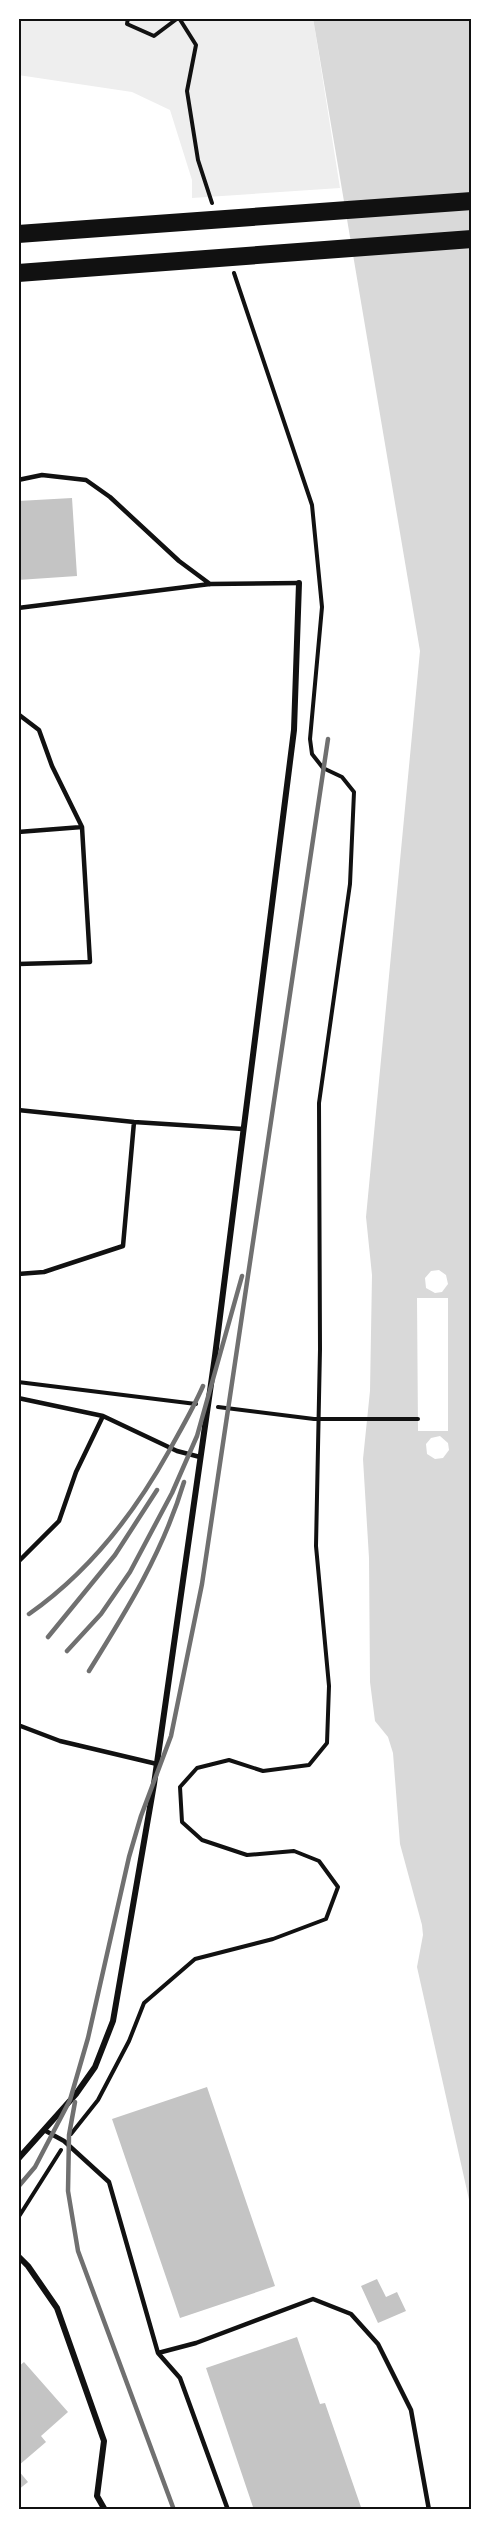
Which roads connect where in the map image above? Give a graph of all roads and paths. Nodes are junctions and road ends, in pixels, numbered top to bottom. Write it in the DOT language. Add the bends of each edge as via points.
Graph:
graph roads {
  1 [pos="128,18"];
  2 [pos="179,18"];
  3 [pos="472,201"];
  4 [pos="212,204"];
  5 [pos="18,234"];
  6 [pos="472,239"];
  7 [pos="234,271"];
  8 [pos="18,273"];
  9 [pos="18,480"];
  10 [pos="299,583"];
  11 [pos="210,584"];
  12 [pos="18,608"];
  13 [pos="18,714"];
  14 [pos="82,828"];
  15 [pos="18,832"];
  16 [pos="18,964"];
  17 [pos="18,1110"];
  18 [pos="134,1122"];
  19 [pos="243,1130"];
  20 [pos="18,1274"];
  21 [pos="18,1398"];
  22 [pos="103,1416"];
  23 [pos="200,1457"];
  24 [pos="18,1562"];
  25 [pos="18,1725"];
  26 [pos="157,1764"];
  27 [pos="44,2130"];
  28 [pos="64,2141"];
  29 [pos="18,2159"];
  30 [pos="18,2218"];
  31 [pos="18,2256"];
  32 [pos="158,2353"];
  33 [pos="105,2510"];
  34 [pos="228,2510"];
  35 [pos="429,2510"];
  1 -- 2 [label="path" via="127,24 154,36"];
  2 -- 4 [label="path" via="196,45 187,91 198,160"];
  3 -- 5 [label="highway"];
  6 -- 8 [label="highway"];
  7 -- 28 [label="path" via="312,504 322,607 310,738 312,754 323,768 342,777 354,792 350,884 320,1102 316,1546 329,1709 327,1743 309,1765 263,1771 229,1760 197,1768 180,1787 182,1822 202,1840 247,1855 294,1851 320,1861 338,1887 326,1919 273,1939 195,1959 144,2002 98,2100"];
  9 -- 11 [label="lane" via="42,475 87,480"];
  10 -- 11 [label="lane"];
  10 -- 19 [label="street" via="294,730"];
  11 -- 12 [label="lane"];
  13 -- 14 [label="lane" via="39,730"];
  14 -- 15 [label="lane"];
  14 -- 16 [label="lane" via="90,962"];
  17 -- 18 [label="lane"];
  18 -- 19 [label="lane"];
  18 -- 20 [label="lane" via="123,1246 44,1272"];
  19 -- 23 [label="street"];
  21 -- 22 [label="lane"];
  22 -- 23 [label="lane" via="177,1451"];
  22 -- 24 [label="lane" via="76,1472 60,1521"];
  23 -- 26 [label="street"];
  25 -- 26 [label="lane" via="60,1741"];
  26 -- 27 [label="street" via="113,2021 95,2067"];
  27 -- 28 [label="lane"];
  27 -- 29 [label="street"];
  28 -- 30 [label="path" via="38,2191"];
  28 -- 32 [label="lane" via="109,2181"];
  31 -- 33 [label="street" via="57,2308 104,2441 97,2496"];
  32 -- 34 [label="lane" via="180,2378"];
  32 -- 35 [label="lane" via="196,2343 313,2299 351,2314 378,2344 411,2410"];
}
